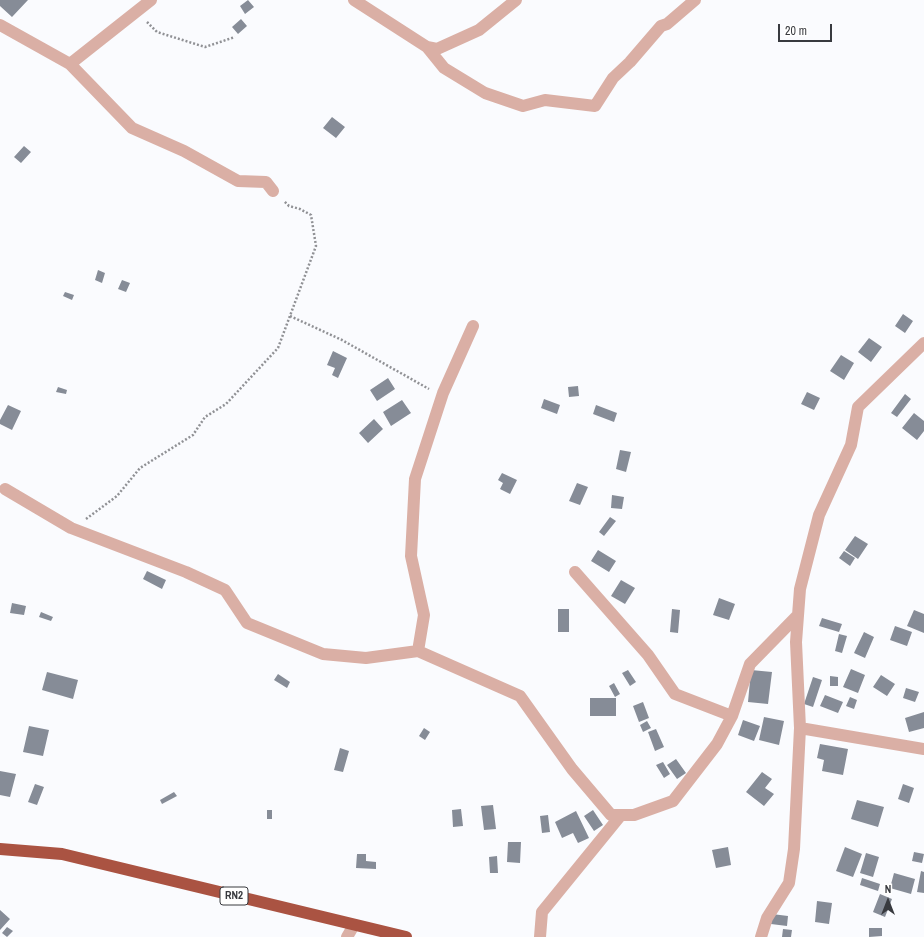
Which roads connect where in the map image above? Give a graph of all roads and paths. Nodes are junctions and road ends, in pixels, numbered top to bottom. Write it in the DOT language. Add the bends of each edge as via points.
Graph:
graph roads {
  1 [pos="151,0"];
  2 [pos="354,0"];
  3 [pos="516,0"];
  4 [pos="695,0"];
  5 [pos="137,11"];
  6 [pos="0,25"];
  7 [pos="235,37"];
  8 [pos="427,47"];
  9 [pos="70,64"];
  10 [pos="273,191"];
  11 [pos="290,316"];
  12 [pos="473,326"];
  13 [pos="924,343"];
  14 [pos="442,398"];
  15 [pos="5,489"];
  16 [pos="80,518"];
  17 [pos="575,572"];
  18 [pos="798,615"];
  19 [pos="418,651"];
  20 [pos="732,716"];
  21 [pos="800,728"];
  22 [pos="924,749"];
  23 [pos="621,815"];
  24 [pos="0,849"];
  25 [pos="354,925"];
  26 [pos="347,937"];
  27 [pos="406,937"];
  28 [pos="540,937"];
  29 [pos="761,937"];
  1 -- 5 [label="street"];
  2 -- 8 [label="street"];
  3 -- 8 [label="street" via="479,30 437,49"];
  4 -- 8 [label="street" via="667,24 661,26 613,78 595,106 545,100 523,106 485,93 444,68"];
  5 -- 7 [label="path" via="157,32 205,47"];
  5 -- 9 [label="street"];
  6 -- 9 [label="street"];
  9 -- 10 [label="street" via="132,128 184,151 238,181 266,182"];
  10 -- 11 [label="path" via="289,206 310,215 316,246"];
  11 -- 14 [label="path" via="342,340"];
  11 -- 16 [label="path" via="278,348 226,404 205,417 193,435 140,468 117,496 86,519"];
  12 -- 14 [label="street"];
  13 -- 18 [label="street" via="858,407 851,445 819,515 800,589"];
  14 -- 19 [label="street" via="415,479 411,556 424,615"];
  15 -- 19 [label="street" via="71,528 186,572 225,590 247,623 323,654 366,658"];
  17 -- 20 [label="street" via="648,655 675,694"];
  18 -- 20 [label="street" via="750,664"];
  18 -- 21 [label="street" via="796,642"];
  19 -- 23 [label="street" via="520,696 572,769 610,815"];
  20 -- 23 [label="street" via="717,744 673,801 634,815"];
  21 -- 22 [label="street"];
  21 -- 29 [label="street" via="794,848 789,883 767,918"];
  23 -- 28 [label="street" via="542,912"];
  24 -- 25 [label="highway, RN2" via="62,854"];
  25 -- 26 [label="street"];
  25 -- 27 [label="highway, RN2"];
}
